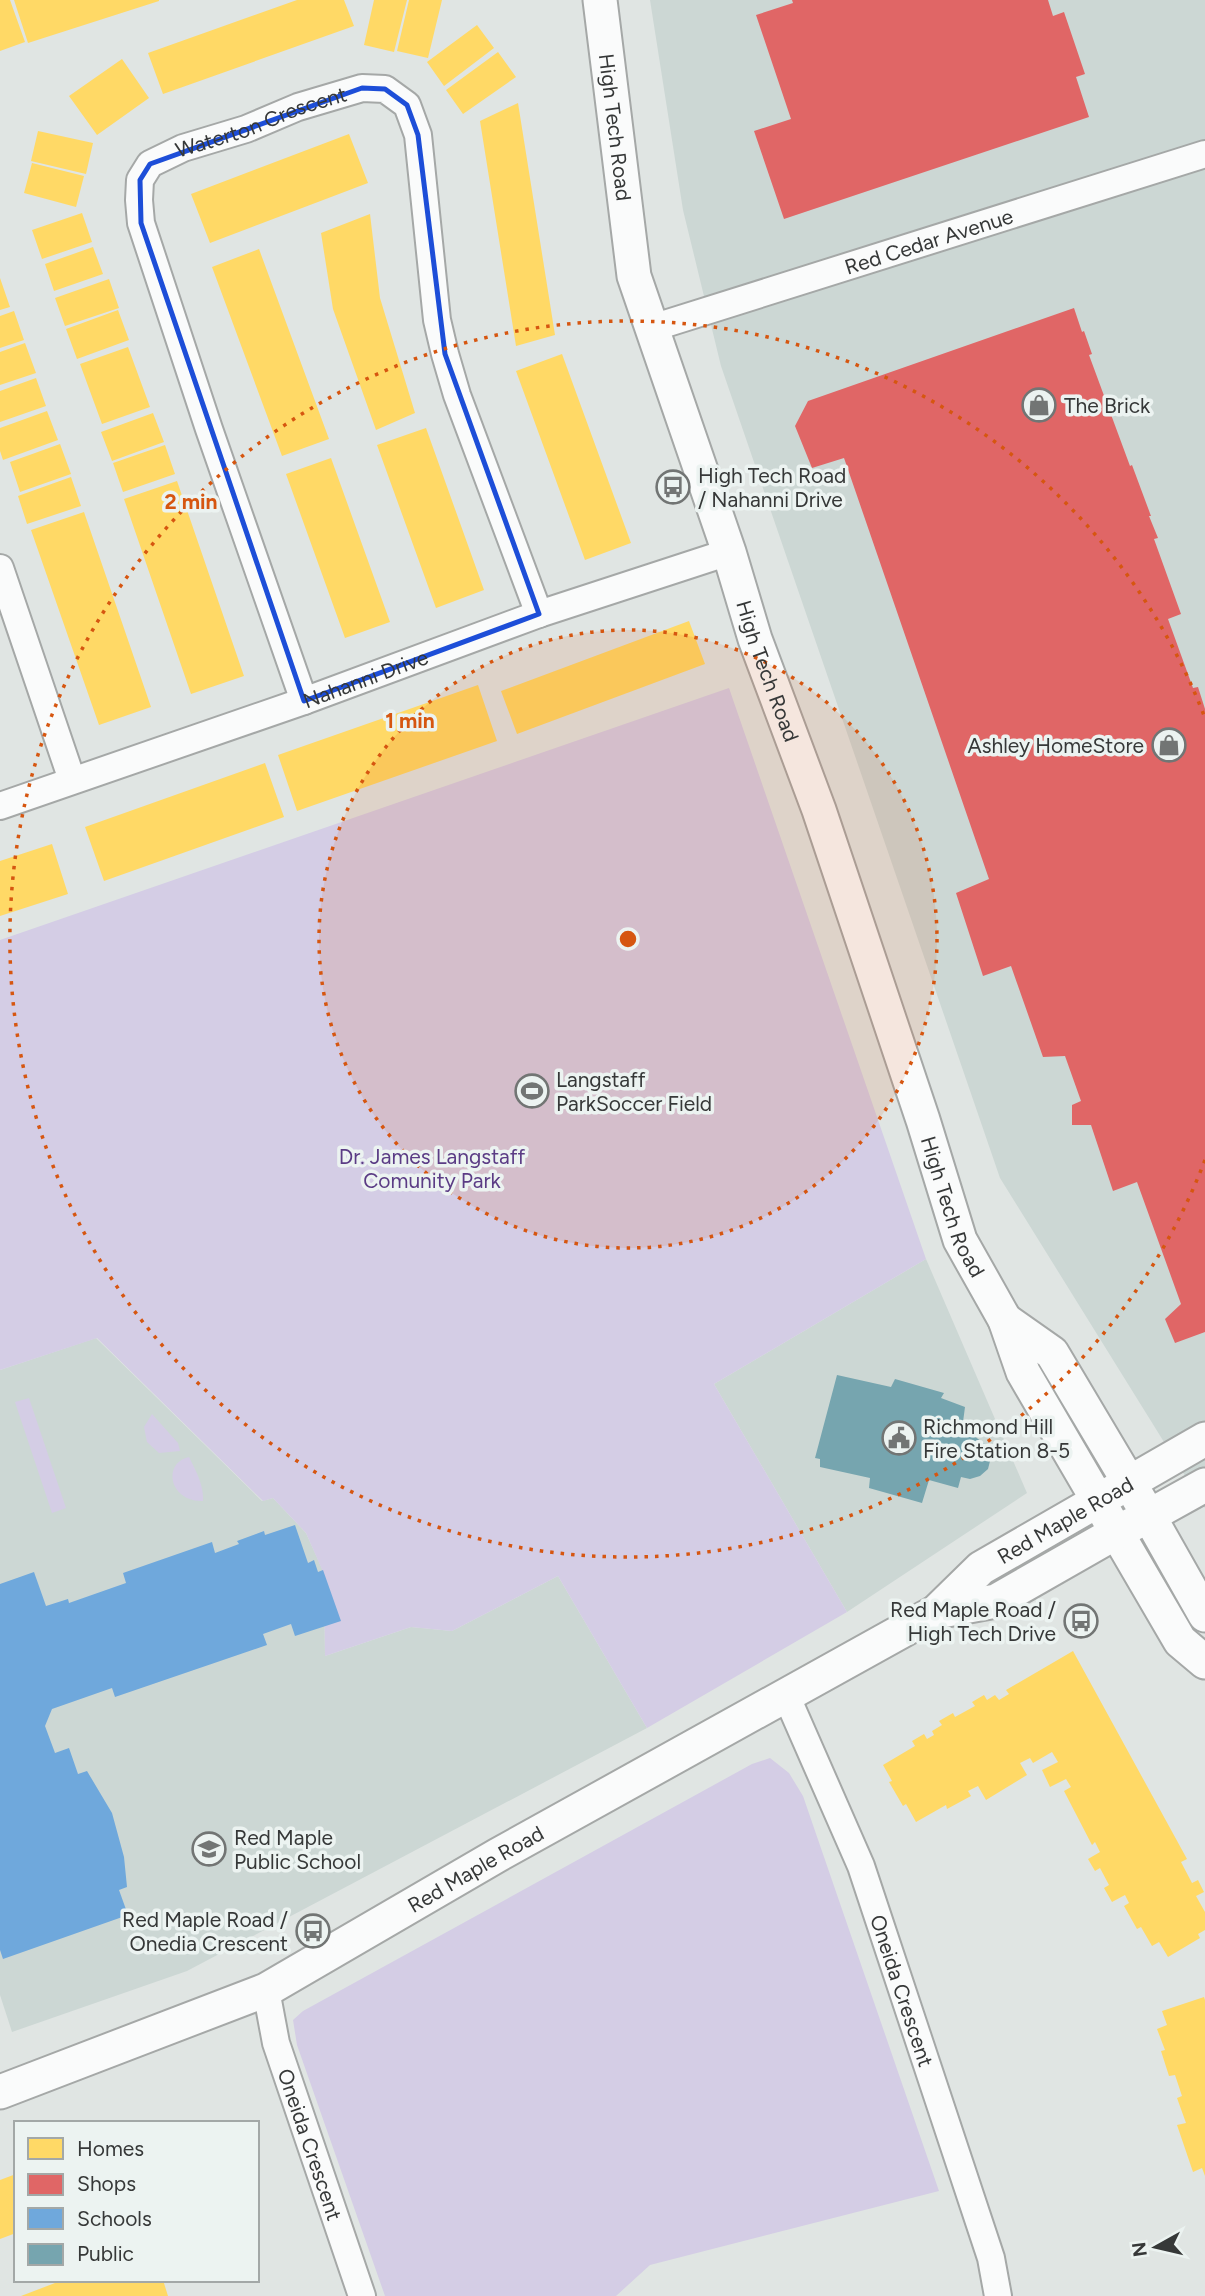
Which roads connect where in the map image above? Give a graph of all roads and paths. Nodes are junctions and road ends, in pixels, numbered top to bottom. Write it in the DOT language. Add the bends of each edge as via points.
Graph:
graph roads {
  1 [pos="600,0"];
  2 [pos="1205,154"];
  3 [pos="652,328"];
  4 [pos="729,552"];
  5 [pos="0,568"];
  6 [pos="538,614"];
  7 [pos="304,701"];
  8 [pos="72,780"];
  9 [pos="0,806"];
  10 [pos="1005,1320"];
  11 [pos="1205,1439"];
  12 [pos="1130,1484"];
  13 [pos="1205,1485"];
  14 [pos="1097,1499"];
  15 [pos="1149,1516"];
  16 [pos="1116,1532"];
  17 [pos="936,1612"];
  18 [pos="1205,1615"];
  19 [pos="1205,1662"];
  20 [pos="786,1695"];
  21 [pos="266,1990"];
  22 [pos="0,2092"];
  23 [pos="362,2296"];
  24 [pos="998,2296"];
  1 -- 3 [label="street, High Tech Road" via="634,276"];
  2 -- 3 [label="street, Red Cedar Avenue"];
  3 -- 4 [label="street, High Tech Road"];
  4 -- 6 [label="street, Nahanni Drive"];
  4 -- 10 [label="street, High Tech Road" via="960,1240"];
  5 -- 8 [label="street"];
  6 -- 7 [label="street, Nahanni Drive"];
  6 -- 7 [label="street, Waterton Crescent" via="445,354 437,320 418,135 407,105 385,89 362,88 183,148 150,164 140,180 141,223"];
  7 -- 8 [label="street, Nahanni Drive"];
  8 -- 9 [label="street, Nahanni Drive"];
  10 -- 12 [label="street, High Tech Road" via="1052,1353"];
  10 -- 14 [label="street, High Tech Road" via="1023,1372"];
  11 -- 12 [label="street, Red Maple Road"];
  12 -- 14 [label="street, Red Maple Road"];
  12 -- 15 [label="street, High Tech Road"];
  13 -- 15 [label="street, Red Maple Road"];
  14 -- 16 [label="street, High Tech Road"];
  14 -- 17 [label="street, Red Maple Road" via="981,1568"];
  15 -- 16 [label="street, Red Maple Road"];
  15 -- 18 [label="street, High Tech Road"];
  16 -- 17 [label="street, Red Maple Road" via="996,1601"];
  16 -- 19 [label="street, High Tech Road" via="1180,1641"];
  17 -- 20 [label="street, Red Maple Road"];
  20 -- 21 [label="street, Red Maple Road"];
  20 -- 24 [label="street, Oneida Crescent" via="861,1866 991,2258"];
  21 -- 22 [label="street, Red Maple Road"];
  21 -- 23 [label="street, Oneida Crescent" via="276,2043"];
}
